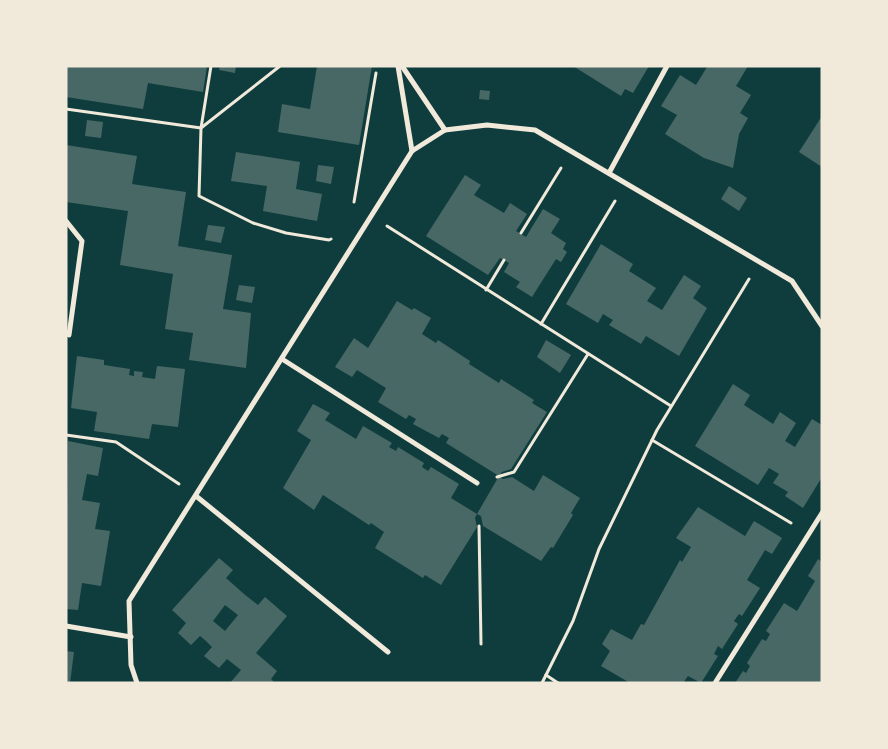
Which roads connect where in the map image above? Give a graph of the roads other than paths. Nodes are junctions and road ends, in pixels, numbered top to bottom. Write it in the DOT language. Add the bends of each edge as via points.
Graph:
graph roads {
  1 [pos="398,66"];
  2 [pos="402,66"];
  3 [pos="667,66"];
  4 [pos="445,130"];
  5 [pos="412,151"];
  6 [pos="609,173"];
  7 [pos="66,221"];
  8 [pos="822,326"];
  9 [pos="69,334"];
  10 [pos="282,359"];
  11 [pos="477,483"];
  12 [pos="196,496"];
  13 [pos="822,513"];
  14 [pos="66,626"];
  15 [pos="131,637"];
  16 [pos="388,652"];
  17 [pos="137,683"];
  18 [pos="715,683"];
  1 -- 5 [label="street"];
  2 -- 4 [label="street"];
  3 -- 6 [label="street"];
  4 -- 5 [label="street"];
  4 -- 6 [label="street" via="487,125 535,130"];
  5 -- 10 [label="street"];
  6 -- 8 [label="street" via="792,281"];
  7 -- 9 [label="street" via="82,241"];
  10 -- 11 [label="street"];
  10 -- 12 [label="street"];
  12 -- 15 [label="street" via="129,601"];
  12 -- 16 [label="street"];
  13 -- 18 [label="street"];
  14 -- 15 [label="street"];
  15 -- 17 [label="street" via="131,665"];
}
